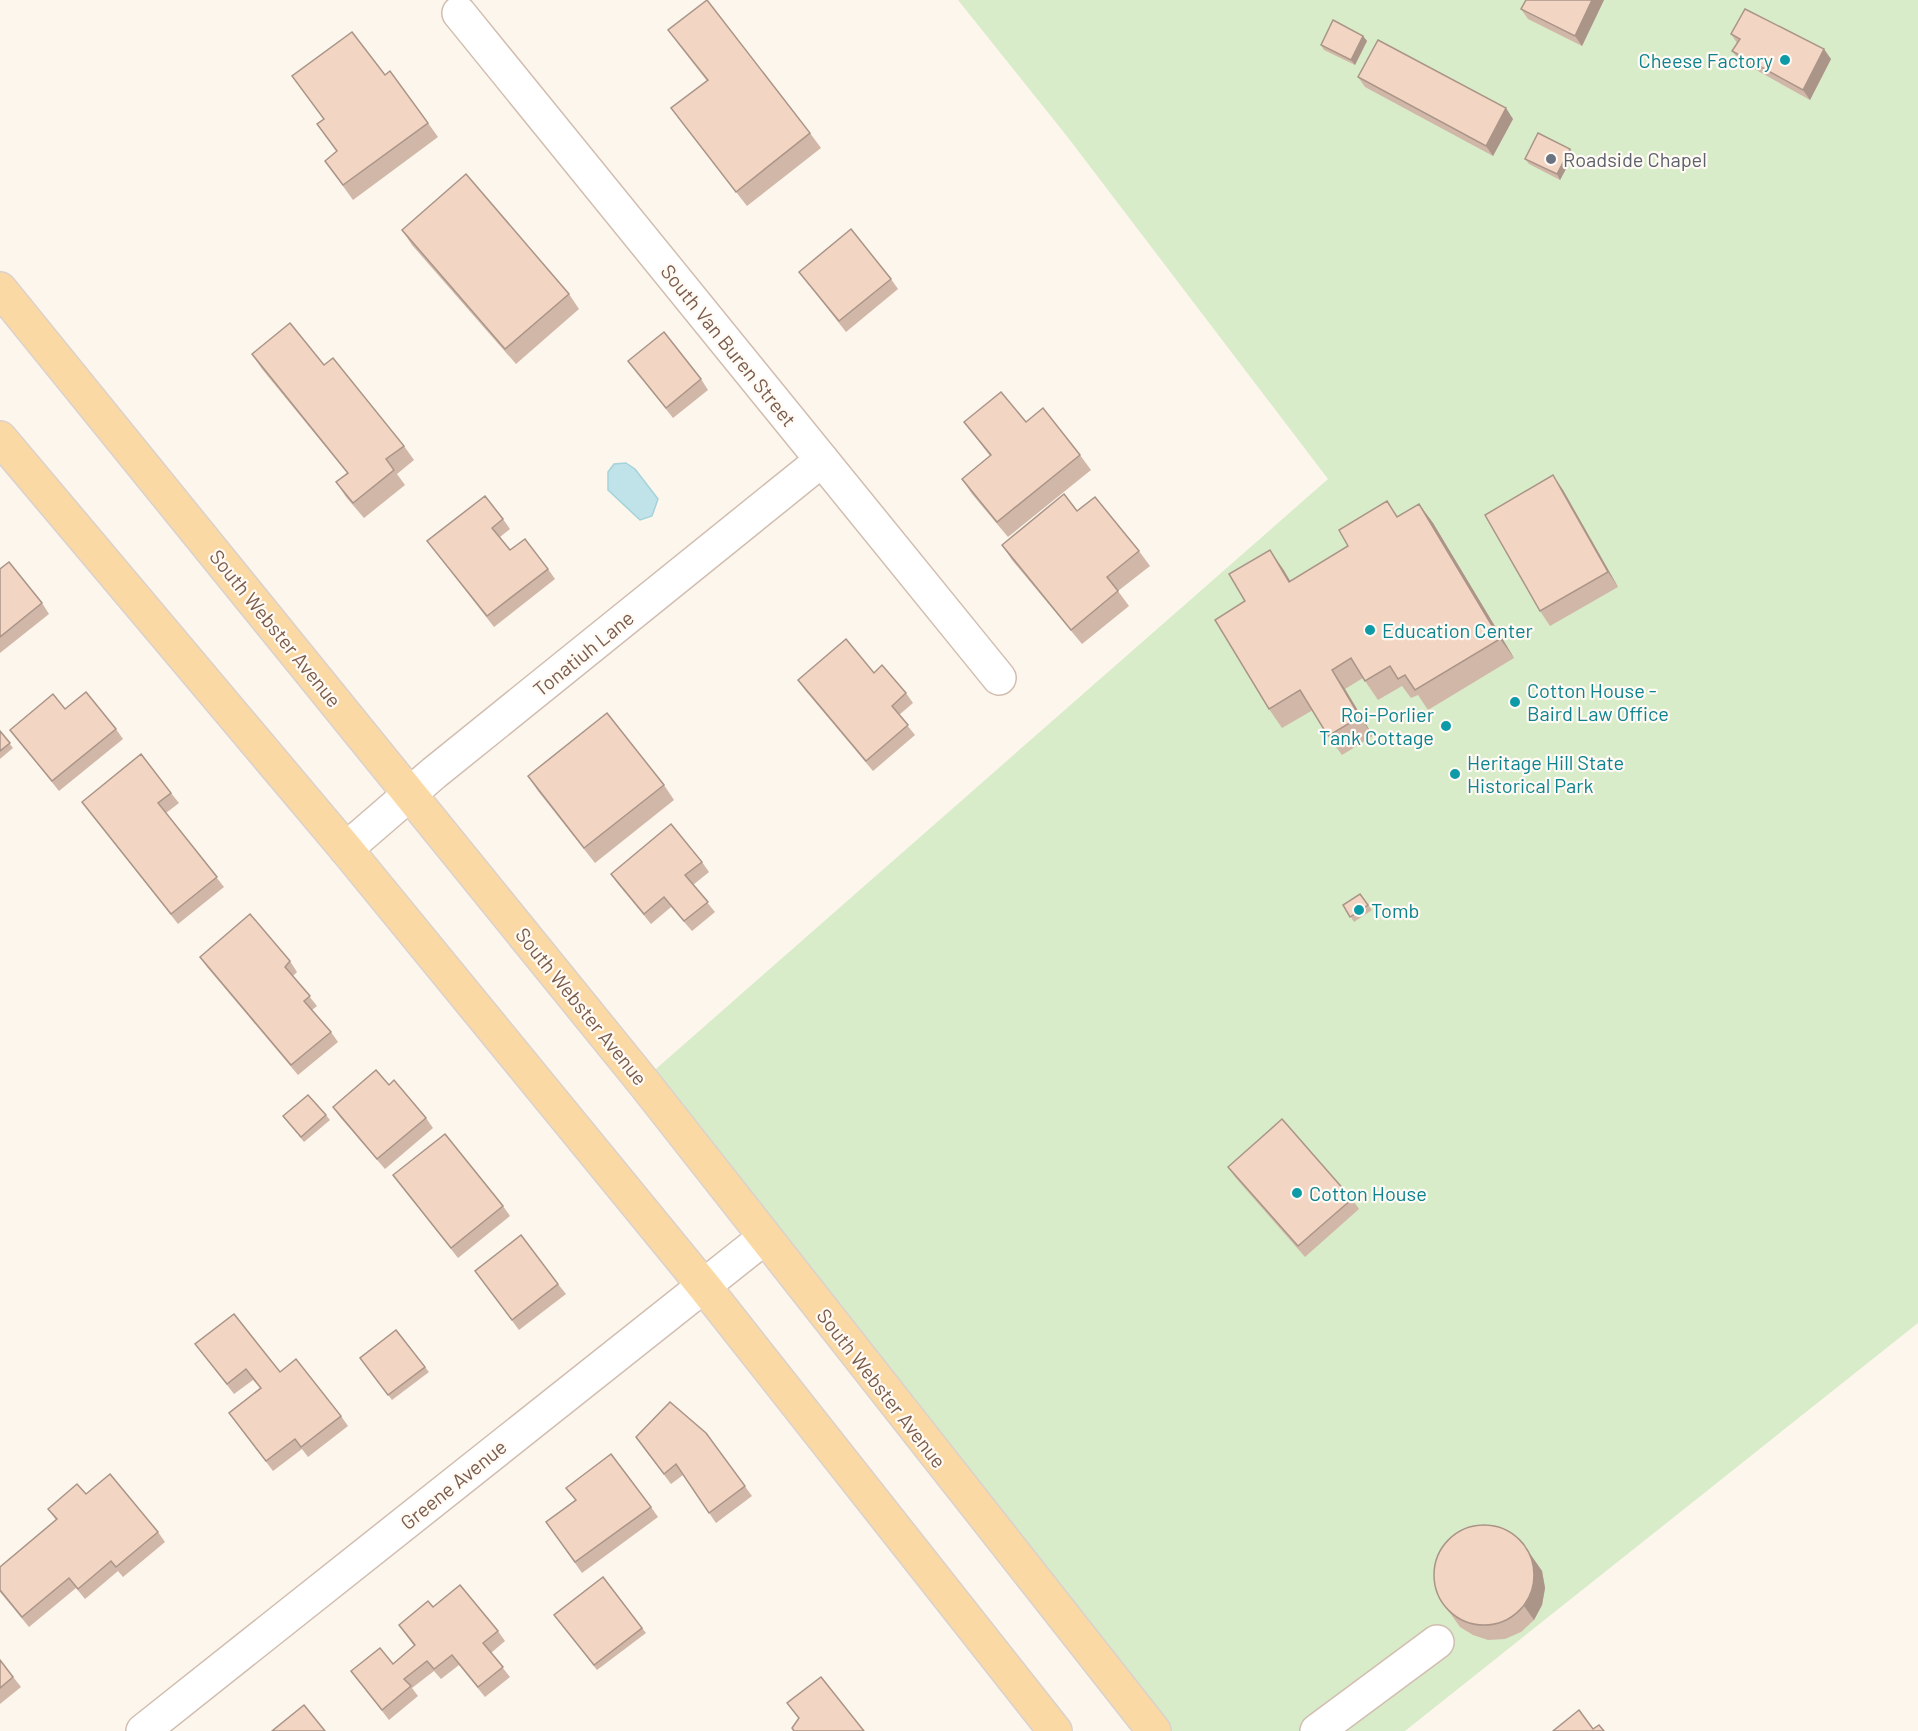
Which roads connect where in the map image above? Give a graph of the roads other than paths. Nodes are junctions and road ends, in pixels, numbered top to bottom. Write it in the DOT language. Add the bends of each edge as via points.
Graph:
graph roads {
  1 [pos="459,13"];
  2 [pos="1,288"];
  3 [pos="0,438"];
  4 [pos="822,460"];
  5 [pos="999,678"];
  6 [pos="410,793"];
  7 [pos="346,849"];
  8 [pos="764,1238"];
  9 [pos="703,1285"];
  10 [pos="1437,1642"];
  11 [pos="143,1731"];
  12 [pos="1055,1731"];
  13 [pos="1154,1731"];
  14 [pos="1317,1731"];
  1 -- 4 [label="street, South Van Buren Street"];
  2 -- 6 [label="main road, South Webster Avenue"];
  3 -- 7 [label="main road"];
  4 -- 5 [label="street, South Van Buren Street"];
  4 -- 6 [label="street, Tonatiuh Lane"];
  6 -- 7 [label="street, Tonatiuh Lane"];
  6 -- 8 [label="main road, South Webster Avenue"];
  7 -- 9 [label="main road"];
  8 -- 9 [label="street, Greene Avenue"];
  8 -- 13 [label="main road, South Webster Avenue"];
  9 -- 11 [label="street, Greene Avenue"];
  9 -- 12 [label="main road"];
  10 -- 14 [label="street"];
}
